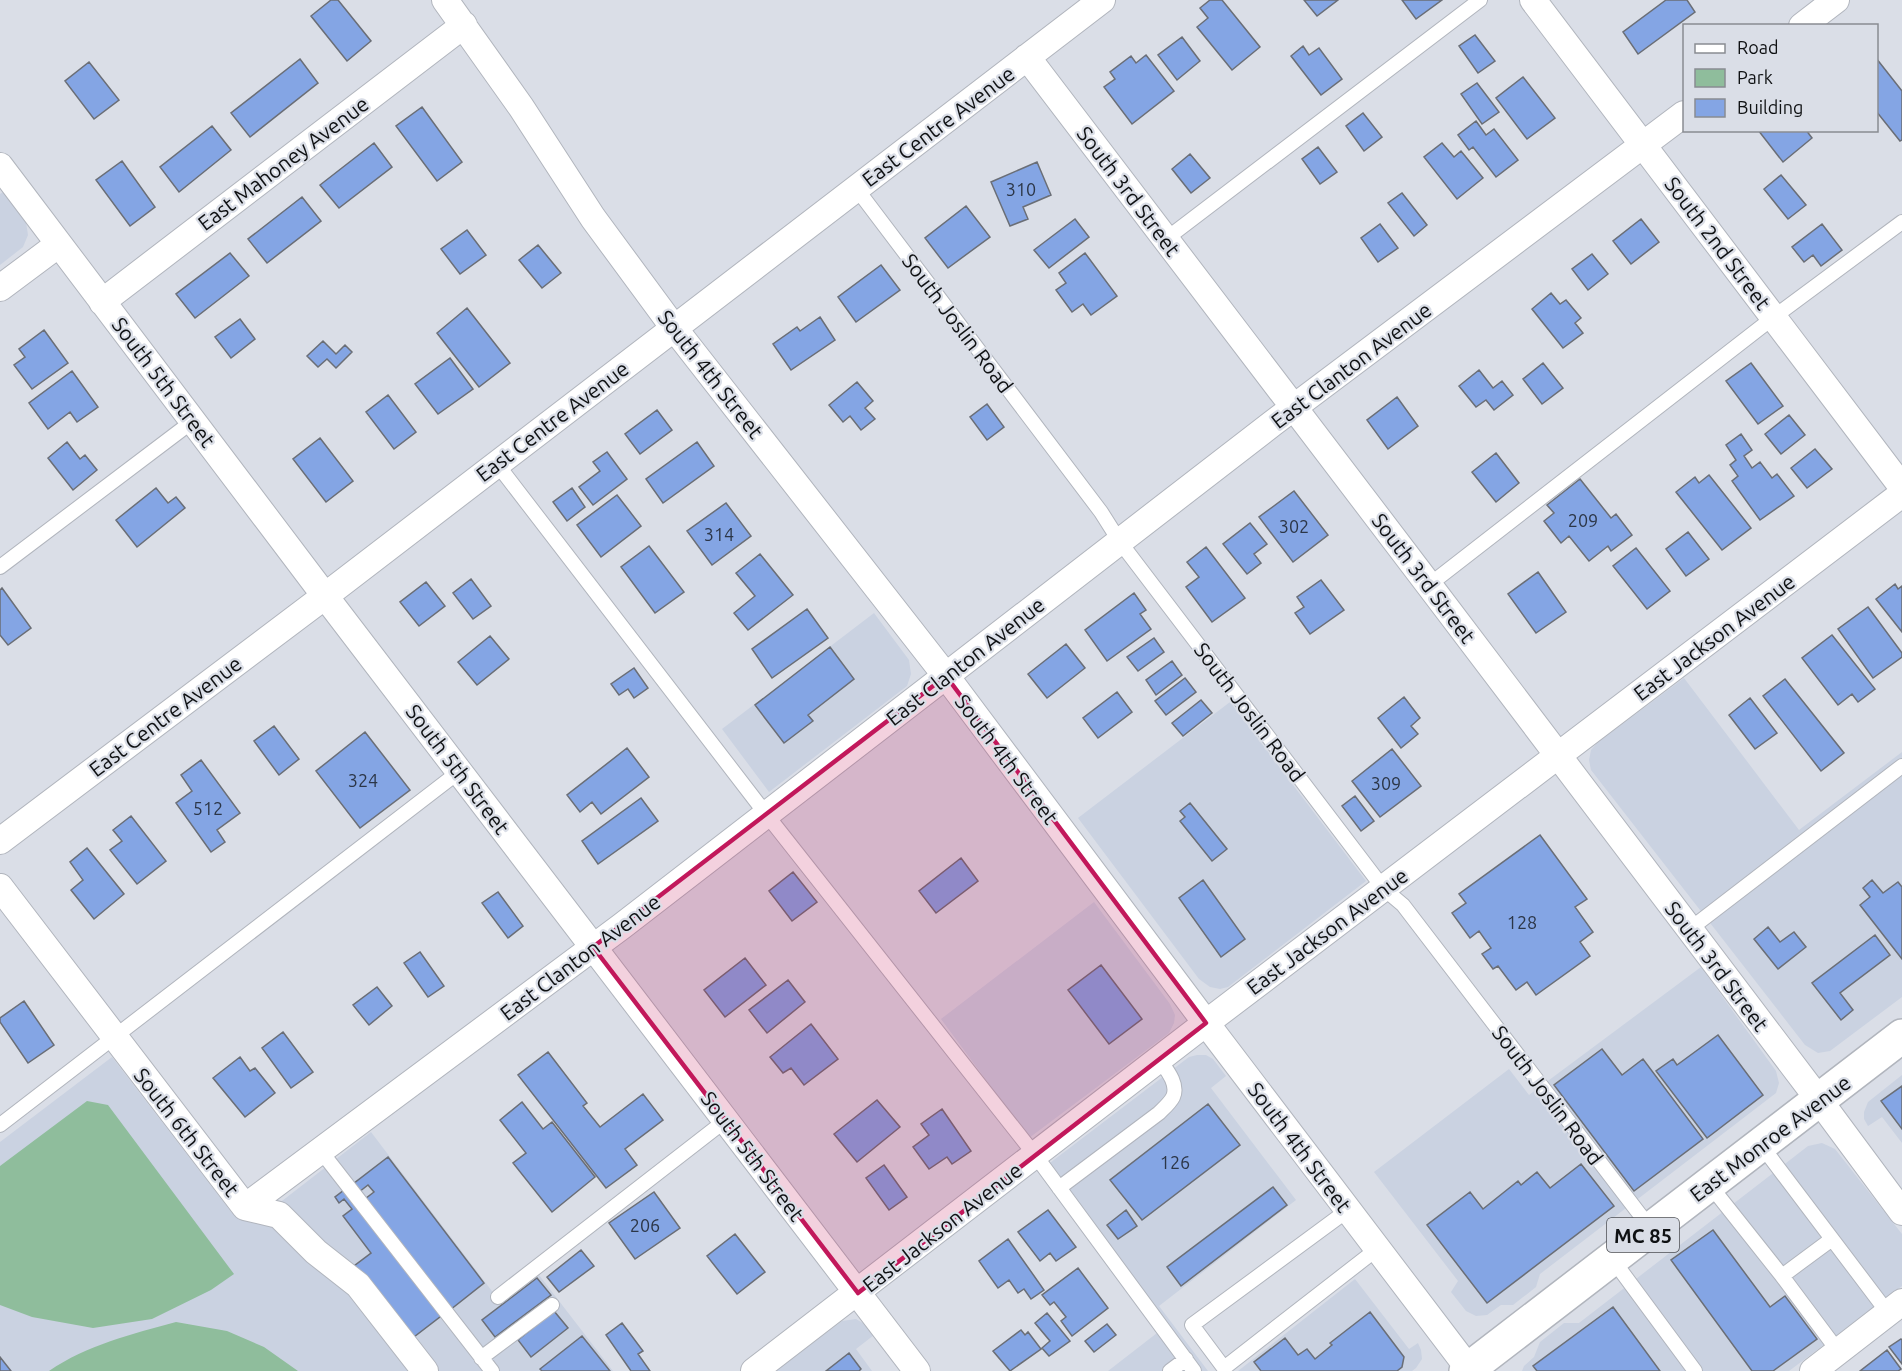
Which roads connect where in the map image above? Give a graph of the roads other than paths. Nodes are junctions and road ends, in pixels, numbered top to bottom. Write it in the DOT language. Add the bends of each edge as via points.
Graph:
graph roads {
  1 [pos="445,0"];
  2 [pos="1102,0"];
  3 [pos="1480,0"];
  4 [pos="1533,0"];
  5 [pos="1836,0"];
  6 [pos="1805,24"];
  7 [pos="464,25"];
  8 [pos="1028,57"];
  9 [pos="1683,115"];
  10 [pos="1644,145"];
  11 [pos="0,166"];
  12 [pos="856,188"];
  13 [pos="1902,222"];
  14 [pos="1166,239"];
  15 [pos="59,244"];
  16 [pos="0,288"];
  17 [pos="102,302"];
  18 [pos="1774,317"];
  19 [pos="674,327"];
  20 [pos="1294,408"];
  21 [pos="193,421"];
  22 [pos="497,464"];
  23 [pos="1902,487"];
  24 [pos="1902,494"];
  25 [pos="1120,542"];
  26 [pos="0,567"];
  27 [pos="1429,585"];
  28 [pos="325,596"];
  29 [pos="946,676"];
  30 [pos="1557,755"];
  31 [pos="1902,766"];
  32 [pos="460,771"];
  33 [pos="766,814"];
  34 [pos="0,841"];
  35 [pos="0,887"];
  36 [pos="1384,889"];
  37 [pos="1690,929"];
  38 [pos="594,947"];
  39 [pos="1206,1023"];
  40 [pos="114,1036"];
  41 [pos="1902,1036"];
  42 [pos="1159,1059"];
  43 [pos="1819,1100"];
  44 [pos="726,1120"];
  45 [pos="0,1125"];
  46 [pos="1761,1145"];
  47 [pos="321,1150"];
  48 [pos="1035,1155"];
  49 [pos="1709,1184"];
  50 [pos="1059,1188"];
  51 [pos="245,1207"];
  52 [pos="1348,1210"];
  53 [pos="1902,1212"];
  54 [pos="1651,1229"];
  55 [pos="1832,1239"];
  56 [pos="1377,1249"];
  57 [pos="1613,1260"];
  58 [pos="1782,1276"];
  59 [pos="858,1293"];
  60 [pos="498,1297"];
  61 [pos="552,1305"];
  62 [pos="1895,1308"];
  63 [pos="1204,1342"];
  64 [pos="1838,1351"];
  65 [pos="481,1358"];
  66 [pos="1185,1358"];
  67 [pos="1468,1370"];
  68 [pos="425,1371"];
  69 [pos="492,1371"];
  70 [pos="754,1371"];
  71 [pos="917,1371"];
  72 [pos="1170,1371"];
  73 [pos="1194,1371"];
  74 [pos="1695,1371"];
  75 [pos="1813,1371"];
  1 -- 7 [label="street, South 4th Street"];
  2 -- 8 [label="street, East Centre Avenue"];
  3 -- 14 [label="lane"];
  4 -- 10 [label="street, South 2nd Street"];
  5 -- 6 [label="street"];
  7 -- 17 [label="street, East Mahoney Avenue"];
  7 -- 19 [label="street, South 4th Street" via="593,218"];
  8 -- 12 [label="street, East Centre Avenue"];
  8 -- 14 [label="street, South 3rd Street"];
  9 -- 10 [label="street, East Clanton Avenue"];
  10 -- 18 [label="street, South 2nd Street"];
  10 -- 20 [label="street, East Clanton Avenue"];
  11 -- 15 [label="street, South 5th Street"];
  12 -- 19 [label="street, East Centre Avenue"];
  12 -- 25 [label="lane, South Joslin Road"];
  13 -- 18 [label="lane"];
  14 -- 20 [label="street, South 3rd Street"];
  15 -- 16 [label="street"];
  15 -- 17 [label="street, South 5th Street"];
  17 -- 21 [label="street, South 5th Street"];
  18 -- 23 [label="street, South 2nd Street"];
  18 -- 27 [label="lane"];
  19 -- 22 [label="street, East Centre Avenue"];
  19 -- 29 [label="street, South 4th Street"];
  20 -- 25 [label="street, East Clanton Avenue"];
  20 -- 27 [label="street, South 3rd Street"];
  21 -- 26 [label="lane"];
  21 -- 28 [label="street, South 5th Street"];
  22 -- 28 [label="street, East Centre Avenue"];
  22 -- 33 [label="lane"];
  24 -- 30 [label="street, East Jackson Avenue"];
  25 -- 29 [label="street, East Clanton Avenue"];
  25 -- 36 [label="lane, South Joslin Road"];
  27 -- 30 [label="street, South 3rd Street"];
  28 -- 32 [label="street, South 5th Street"];
  28 -- 34 [label="street, East Centre Avenue"];
  29 -- 33 [label="street, East Clanton Avenue"];
  29 -- 39 [label="street, South 4th Street"];
  30 -- 36 [label="street, East Jackson Avenue"];
  30 -- 37 [label="street, South 3rd Street"];
  31 -- 37 [label="lane"];
  32 -- 38 [label="street, South 5th Street"];
  32 -- 40 [label="lane"];
  33 -- 38 [label="street, East Clanton Avenue"];
  33 -- 48 [label="lane"];
  35 -- 40 [label="street, South 6th Street"];
  36 -- 39 [label="street, East Jackson Avenue"];
  36 -- 54 [label="lane, South Joslin Road" via="1402,905"];
  37 -- 43 [label="street, South 3rd Street"];
  38 -- 44 [label="street, South 5th Street"];
  38 -- 47 [label="street, East Clanton Avenue"];
  39 -- 42 [label="street, East Jackson Avenue"];
  39 -- 52 [label="street, South 4th Street"];
  40 -- 45 [label="lane"];
  40 -- 51 [label="street, South 6th Street"];
  41 -- 43 [label="main road, East Monroe Avenue / MC 85"];
  42 -- 48 [label="street, East Jackson Avenue"];
  42 -- 50 [label="lane" via="1170,1074 1173,1098 1159,1113"];
  43 -- 46 [label="main road, East Monroe Avenue / MC 85"];
  43 -- 53 [label="street, South 3rd Street"];
  44 -- 59 [label="street, South 5th Street"];
  44 -- 60 [label="lane"];
  46 -- 49 [label="main road, East Monroe Avenue / MC 85"];
  46 -- 55 [label="lane"];
  47 -- 51 [label="street, East Clanton Avenue"];
  47 -- 65 [label="lane"];
  48 -- 50 [label="lane"];
  48 -- 59 [label="street, East Jackson Avenue"];
  49 -- 54 [label="main road, East Monroe Avenue / MC 85"];
  49 -- 58 [label="lane"];
  50 -- 66 [label="lane"];
  51 -- 68 [label="street, South 6th Street" via="279,1215 316,1252 358,1285"];
  52 -- 56 [label="street, South 4th Street"];
  52 -- 63 [label="lane" via="1192,1325"];
  54 -- 57 [label="main road, East Monroe Avenue / MC 85"];
  55 -- 58 [label="lane"];
  55 -- 62 [label="lane"];
  56 -- 63 [label="lane" via="1224,1368"];
  56 -- 67 [label="street, South 4th Street"];
  57 -- 67 [label="main road, East Monroe Avenue / MC 85"];
  57 -- 74 [label="lane"];
  58 -- 64 [label="lane"];
  59 -- 70 [label="street, East Jackson Avenue"];
  59 -- 71 [label="street, South 5th Street"];
  61 -- 65 [label="lane"];
  62 -- 64 [label="street"];
  63 -- 66 [label="lane"];
  64 -- 75 [label="street"];
  65 -- 69 [label="lane"];
  66 -- 72 [label="lane"];
  66 -- 73 [label="lane"];
}
